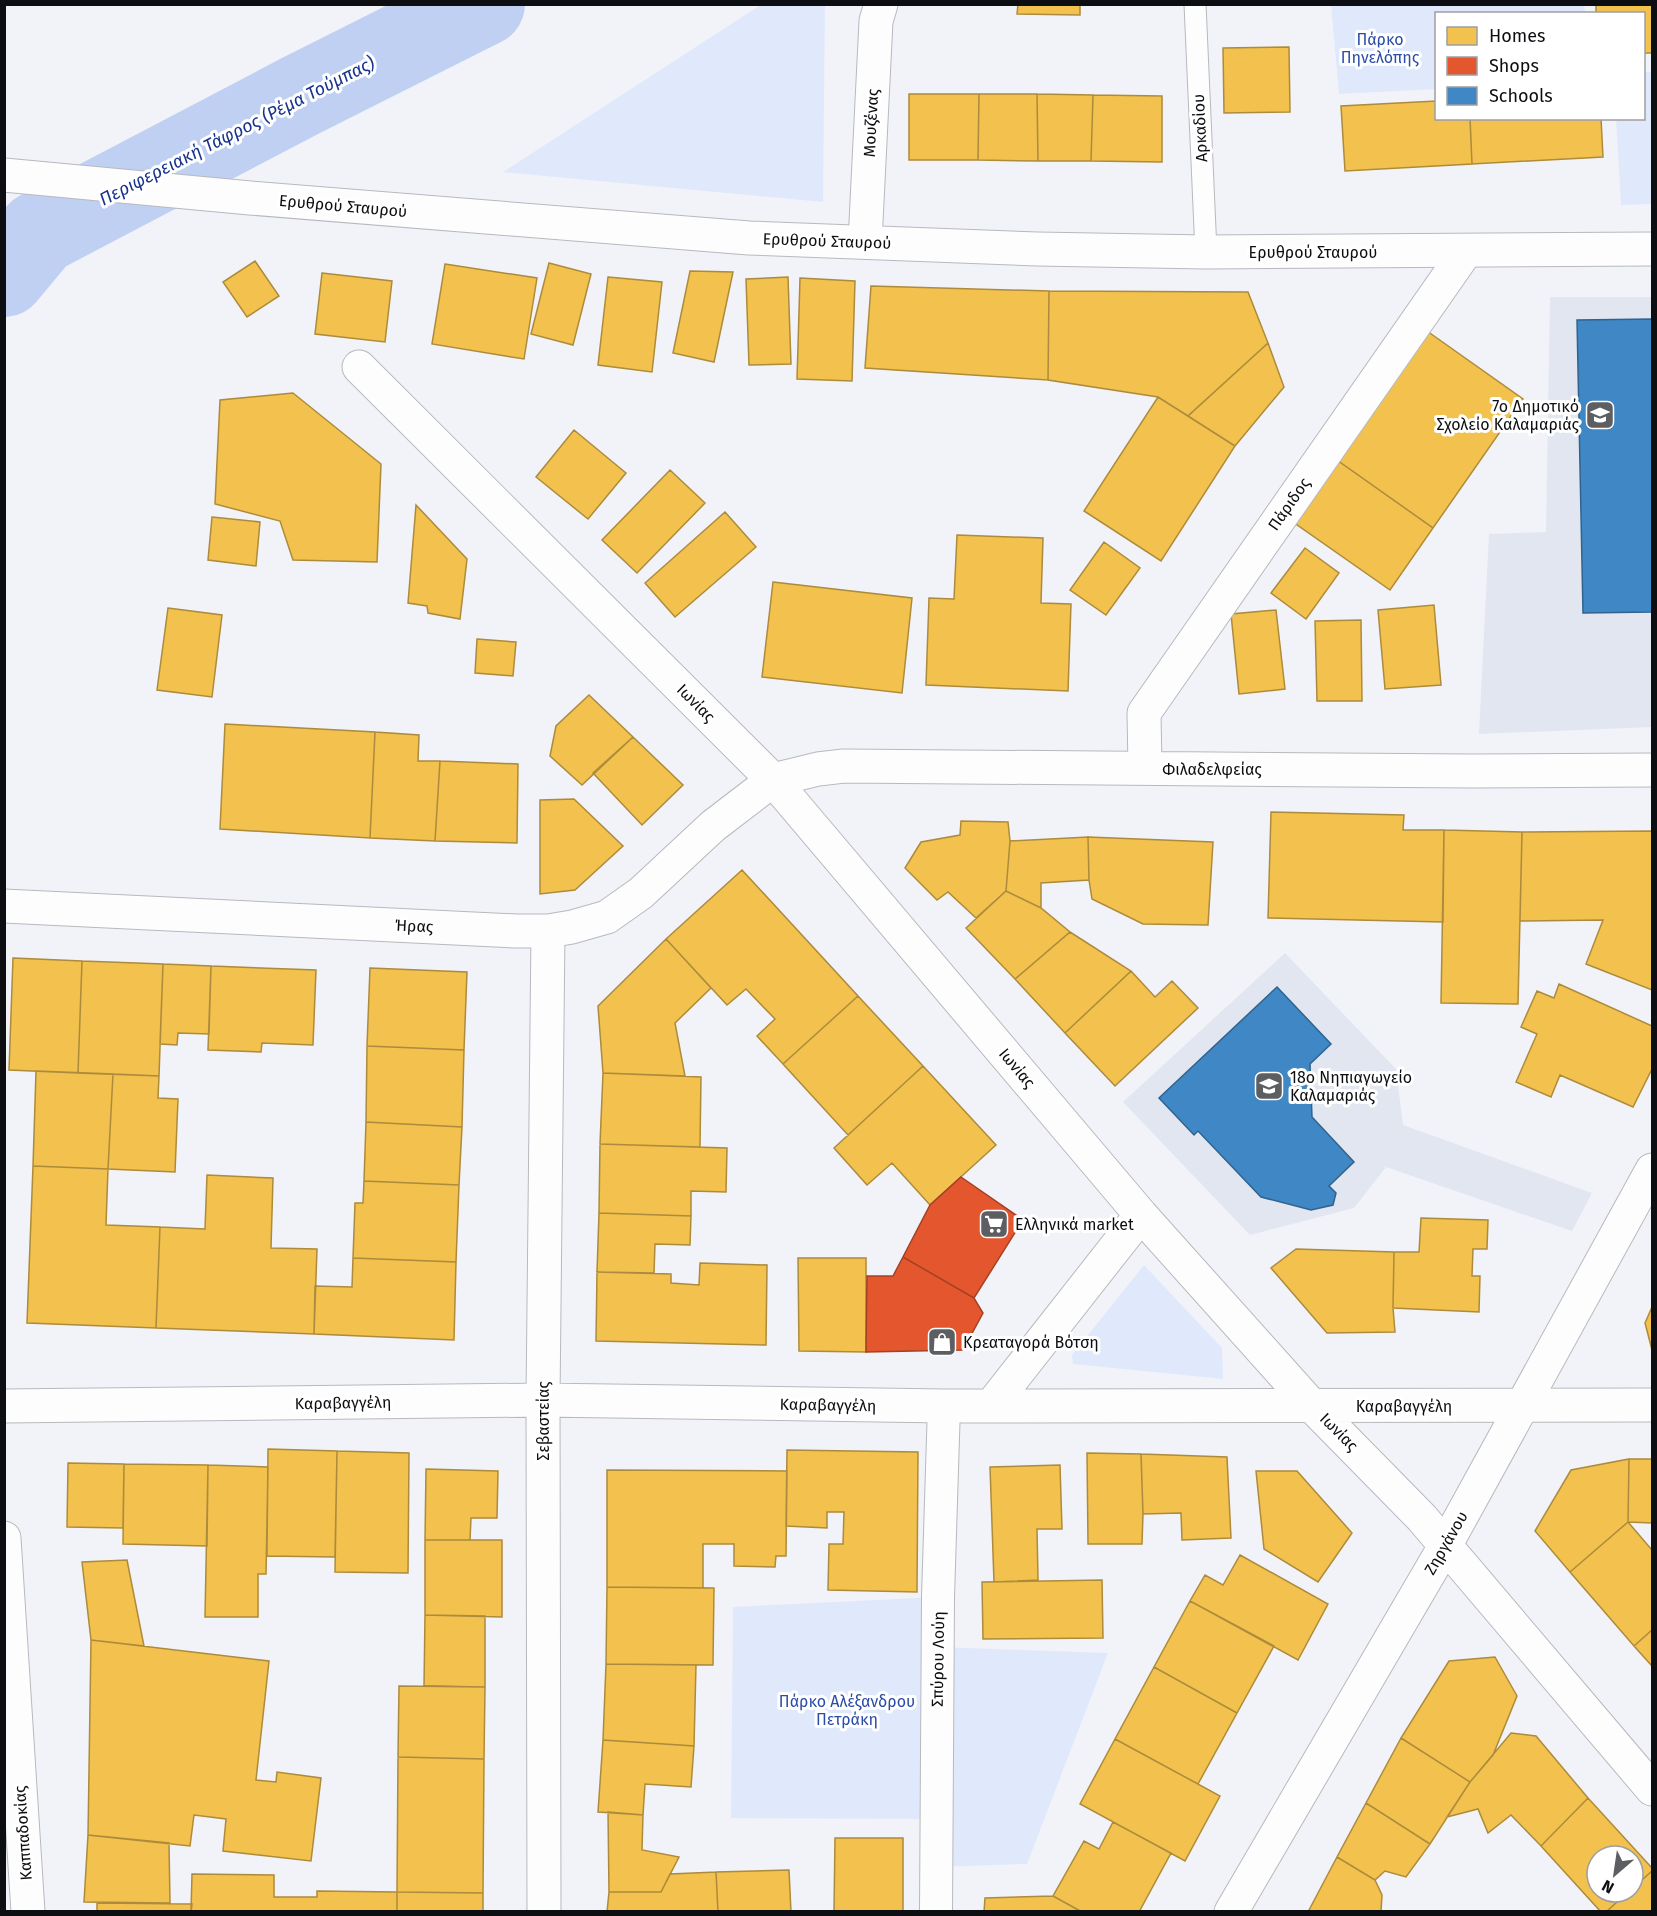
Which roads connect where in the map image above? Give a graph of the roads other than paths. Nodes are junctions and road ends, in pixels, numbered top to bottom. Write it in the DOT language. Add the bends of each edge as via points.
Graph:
graph roads {
  1 [pos="881,4"];
  2 [pos="1195,4"];
  3 [pos="4,175"];
  4 [pos="865,242"];
  5 [pos="1653,249"];
  6 [pos="1466,251"];
  7 [pos="1206,252"];
  8 [pos="359,367"];
  9 [pos="1145,768"];
  10 [pos="1653,770"];
  11 [pos="773,780"];
  12 [pos="4,906"];
  13 [pos="548,931"];
  14 [pos="1653,1170"];
  15 [pos="1141,1215"];
  16 [pos="543,1400"];
  17 [pos="1653,1405"];
  18 [pos="4,1406"];
  19 [pos="944,1406"];
  20 [pos="991,1406"];
  21 [pos="1312,1406"];
  22 [pos="1522,1406"];
  23 [pos="4,1538"];
  24 [pos="1445,1546"];
  25 [pos="12,1789"];
  26 [pos="1653,1789"];
  27 [pos="28,1911"];
  28 [pos="544,1911"];
  29 [pos="936,1911"];
  30 [pos="1231,1911"];
  1 -- 4 [label="street, Μουζένας" via="876,21"];
  2 -- 7 [label="lane, Αρκαδίου"];
  3 -- 4 [label="street, Ερυθρού Σταυρού" via="749,238"];
  4 -- 7 [label="street, Ερυθρού Σταυρού"];
  5 -- 6 [label="street, Ερυθρού Σταυρού"];
  6 -- 7 [label="street, Ερυθρού Σταυρού"];
  6 -- 9 [label="street, Πάριδος" via="1144,713"];
  8 -- 11 [label="street, Ιωνίας"];
  9 -- 10 [label="street, Φιλαδελφείας"];
  9 -- 11 [label="street, Φιλαδελφείας" via="844,766"];
  11 -- 13 [label="street, Ήρας" via="713,826 621,909 592,922"];
  11 -- 15 [label="street, Ιωνίας"];
  12 -- 13 [label="street, Ήρας"];
  13 -- 16 [label="street, Σεβαστείας"];
  14 -- 22 [label="street, Ζηργάνου"];
  15 -- 20 [label="street"];
  15 -- 21 [label="street, Ιωνίας"];
  16 -- 18 [label="street, Καραβαγγέλη"];
  16 -- 19 [label="street, Καραβαγγέλη"];
  16 -- 28 [label="street, Σεβαστείας"];
  17 -- 22 [label="street, Καραβαγγέλη"];
  19 -- 20 [label="street, Καραβαγγέλη"];
  19 -- 29 [label="street, Σπύρου Λούη"];
  20 -- 21 [label="street, Καραβαγγέλη"];
  21 -- 22 [label="street, Καραβαγγέλη"];
  21 -- 24 [label="street, Ιωνίας" via="1403,1497"];
  22 -- 24 [label="street, Ζηργάνου"];
  23 -- 25 [label="street, Καππαδοκίας"];
  24 -- 26 [label="street, Ιωνίας"];
  24 -- 30 [label="street, Ζηργάνου"];
  25 -- 27 [label="street, Καππαδοκίας"];
}
